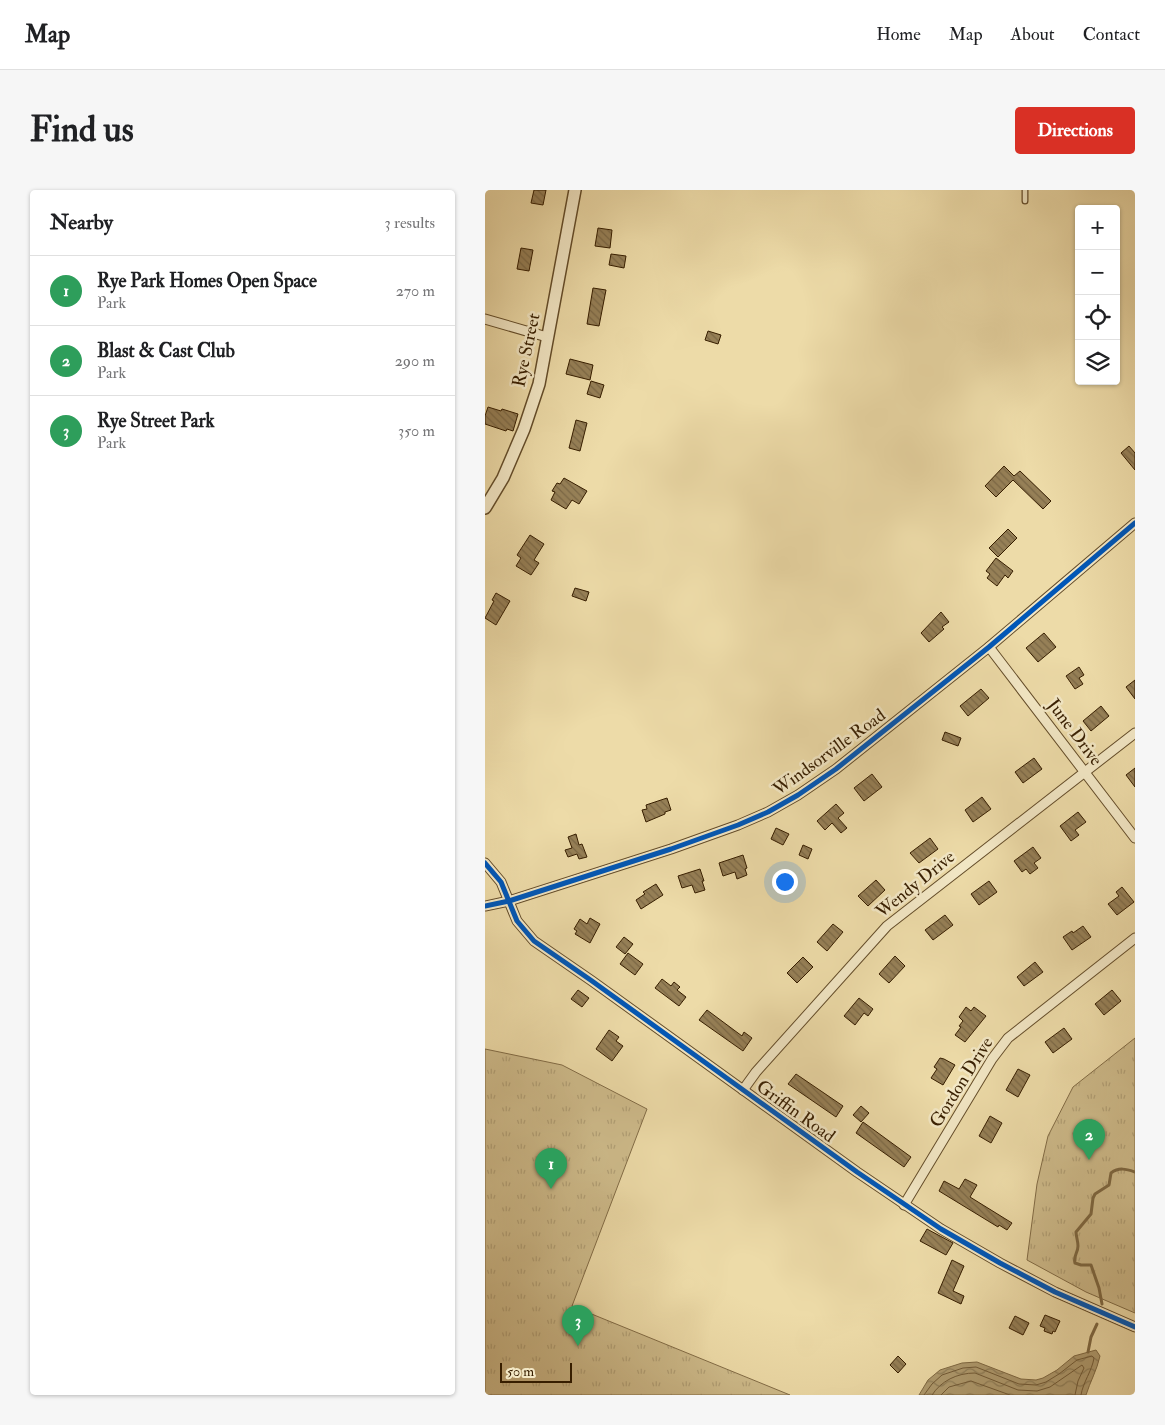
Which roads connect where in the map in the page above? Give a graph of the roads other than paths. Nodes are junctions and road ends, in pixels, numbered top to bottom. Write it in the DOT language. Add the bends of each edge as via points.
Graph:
graph roads {
  1 [pos="575,190"];
  2 [pos="1025,190"];
  3 [pos="1025,201"];
  4 [pos="485,319"];
  5 [pos="547,337"];
  6 [pos="485,508"];
  7 [pos="1135,523"];
  8 [pos="989,647"];
  9 [pos="1135,733"];
  10 [pos="1085,772"];
  11 [pos="1135,838"];
  12 [pos="485,863"];
  13 [pos="509,901"];
  14 [pos="485,906"];
  15 [pos="1135,938"];
  16 [pos="743,1090"];
  17 [pos="904,1205"];
  18 [pos="1135,1327"];
  1 -- 5 [label="street, Rye Street"];
  2 -- 3 [label="lane"];
  4 -- 5 [label="street"];
  5 -- 6 [label="street, Rye Street" via="539,384 524,429 503,478"];
  7 -- 8 [label="street, Windsorville Road"];
  8 -- 10 [label="street, June Drive"];
  8 -- 13 [label="street, Windsorville Road" via="836,768 799,795 768,812 671,849"];
  9 -- 10 [label="street, Wendy Drive"];
  10 -- 11 [label="street, June Drive"];
  10 -- 16 [label="street, Wendy Drive" via="887,926"];
  12 -- 13 [label="street, Griffin Road" via="501,882"];
  13 -- 14 [label="street, Windsorville Road"];
  13 -- 16 [label="street, Griffin Road" via="517,921 533,941"];
  15 -- 17 [label="street, Gordon Drive" via="1008,1038"];
  16 -- 17 [label="street, Griffin Road"];
  17 -- 18 [label="street, Griffin Road" via="1041,1286"];
}
